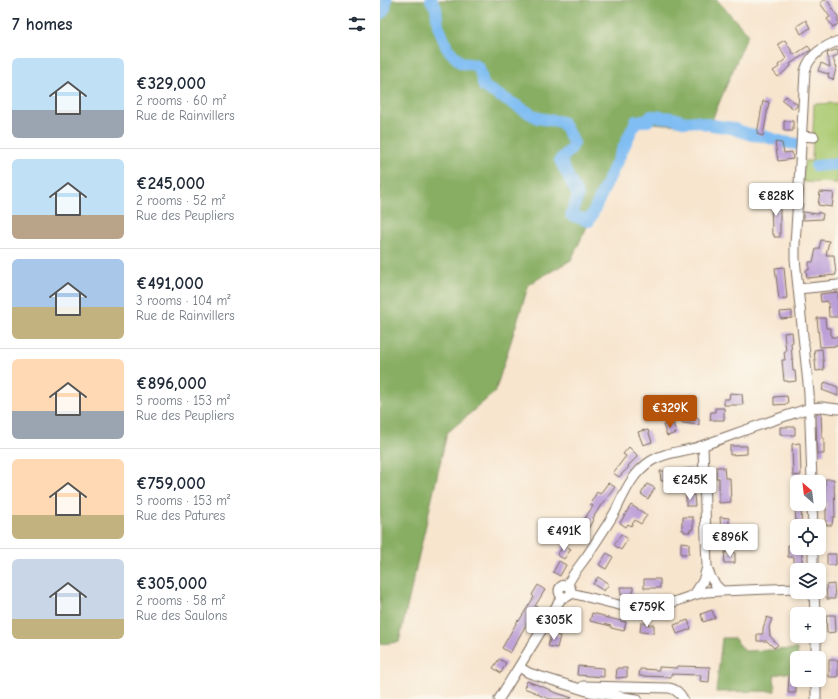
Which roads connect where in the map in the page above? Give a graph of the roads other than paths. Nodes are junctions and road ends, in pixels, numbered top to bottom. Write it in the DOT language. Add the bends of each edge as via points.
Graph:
graph roads {
  1 [pos="838,41"];
  2 [pos="802,136"];
  3 [pos="814,136"];
  4 [pos="838,285"];
  5 [pos="798,289"];
  6 [pos="810,408"];
  7 [pos="838,409"];
  8 [pos="703,445"];
  9 [pos="812,475"];
  10 [pos="707,567"];
  11 [pos="790,588"];
  12 [pos="722,590"];
  13 [pos="567,592"];
  14 [pos="694,595"];
  15 [pos="519,667"];
  16 [pos="572,687"];
  17 [pos="816,687"];
  18 [pos="499,699"];
  19 [pos="637,699"];
  20 [pos="683,699"];
  21 [pos="816,699"];
  1 -- 2 [label="street" via="817,52 806,67"];
  2 -- 3 [label="street"];
  2 -- 5 [label="street" via="794,249"];
  4 -- 5 [label="street"];
  5 -- 6 [label="street"];
  6 -- 7 [label="street"];
  6 -- 8 [label="street"];
  6 -- 9 [label="street"];
  8 -- 10 [label="street"];
  8 -- 13 [label="street" via="660,456 638,472 578,568"];
  10 -- 12 [label="street" via="714,584"];
  10 -- 14 [label="street" via="703,581"];
  11 -- 12 [label="street"];
  12 -- 14 [label="street"];
  13 -- 14 [label="street" via="640,608 672,603"];
  13 -- 15 [label="street"];
  15 -- 16 [label="street" via="529,673"];
  15 -- 18 [label="street"];
  16 -- 19 [label="street"];
  16 -- 20 [label="street" via="669,688 676,690"];
  17 -- 21 [label="street"];
}
